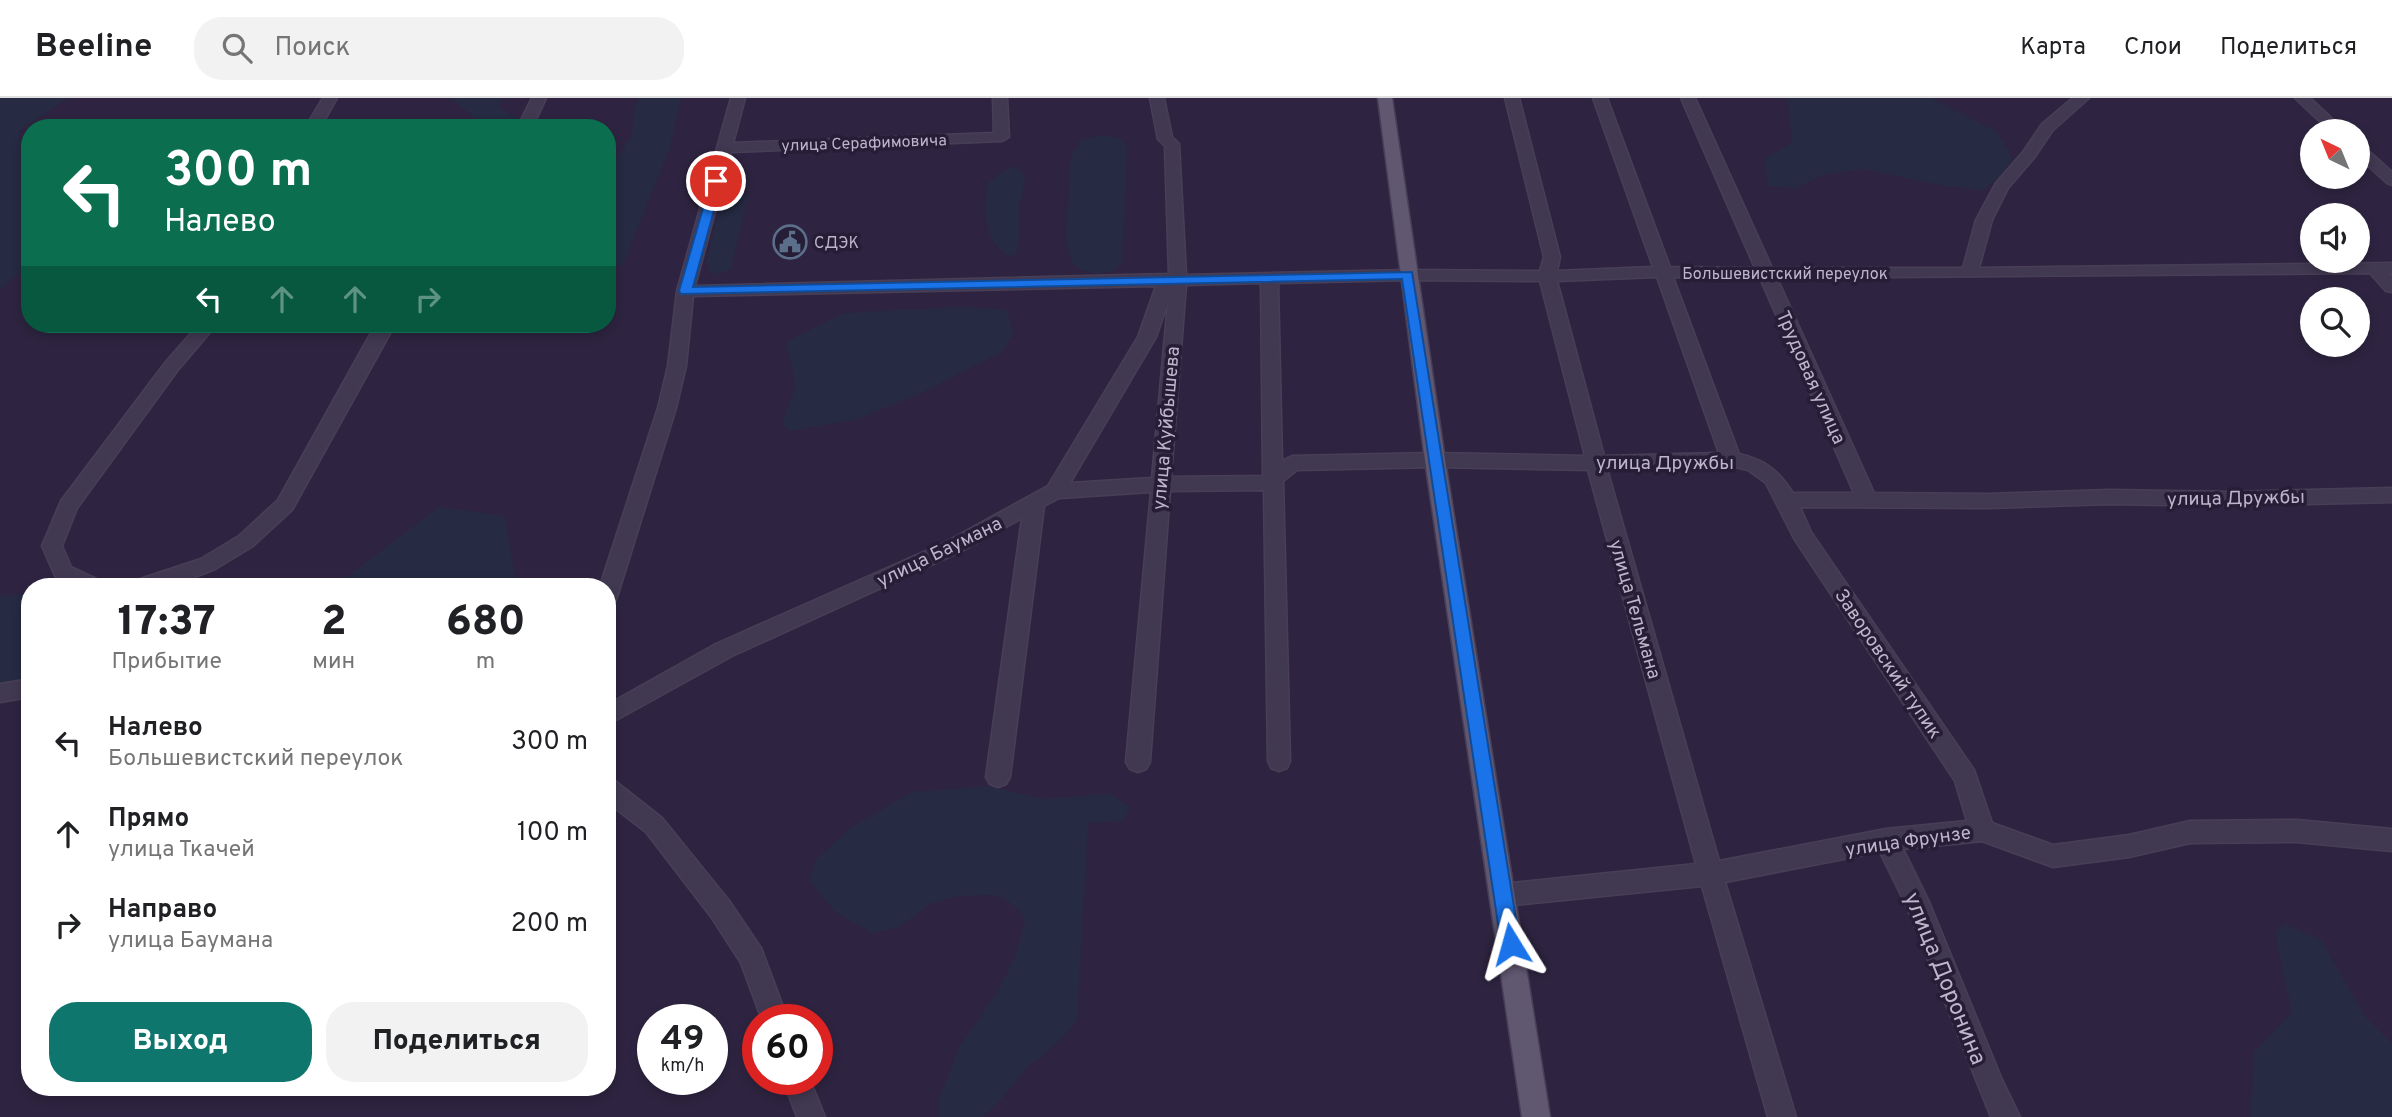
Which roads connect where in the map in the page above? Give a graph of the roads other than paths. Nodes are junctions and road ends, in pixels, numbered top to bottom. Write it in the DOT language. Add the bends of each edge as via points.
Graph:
graph roads {
  1 [pos="330,98"];
  2 [pos="539,98"];
  3 [pos="738,98"];
  4 [pos="755,98"];
  5 [pos="1000,98"];
  6 [pos="1157,98"];
  7 [pos="1385,98"];
  8 [pos="1511,98"];
  9 [pos="1600,98"];
  10 [pos="1688,98"];
  11 [pos="2082,98"];
  12 [pos="2302,98"];
  13 [pos="317,119"];
  14 [pos="528,119"];
  15 [pos="2326,119"];
  16 [pos="726,148"];
  17 [pos="2370,161"];
  18 [pos="2392,180"];
  19 [pos="2374,268"];
  20 [pos="2392,268"];
  21 [pos="1970,271"];
  22 [pos="1665,272"];
  23 [pos="1408,275"];
  24 [pos="1765,275"];
  25 [pos="1548,276"];
  26 [pos="1269,277"];
  27 [pos="1172,279"];
  28 [pos="2392,287"];
  29 [pos="685,291"];
  30 [pos="200,333"];
  31 [pos="381,333"];
  32 [pos="1731,459"];
  33 [pos="1435,460"];
  34 [pos="1594,463"];
  35 [pos="1273,478"];
  36 [pos="1160,484"];
  37 [pos="1055,491"];
  38 [pos="2392,495"];
  39 [pos="1787,500"];
  40 [pos="1868,502"];
  41 [pos="1034,504"];
  42 [pos="75,578"];
  43 [pos="172,578"];
  44 [pos="613,578"];
  45 [pos="21,690"];
  46 [pos="0,693"];
  47 [pos="616,711"];
  48 [pos="1279,761"];
  49 [pos="1138,762"];
  50 [pos="998,777"];
  51 [pos="616,795"];
  52 [pos="1982,830"];
  53 [pos="1886,840"];
  54 [pos="2392,840"];
  55 [pos="1710,874"];
  56 [pos="1503,895"];
  57 [pos="769,1004"];
  58 [pos="803,1095"];
  59 [pos="811,1117"];
  60 [pos="1536,1117"];
  61 [pos="1782,1117"];
  62 [pos="2006,1117"];
  1 -- 13 [label="street"];
  2 -- 14 [label="street"];
  3 -- 4 [label="street"];
  3 -- 16 [label="street"];
  5 -- 16 [label="street, улица Серафимовича" via="1002,137"];
  6 -- 27 [label="street, улица Куйбышева" via="1165,139 1172,144"];
  7 -- 23 [label="main road"];
  8 -- 25 [label="street, улица Тельмана" via="1552,257"];
  9 -- 22 [label="street"];
  10 -- 24 [label="street, Трудовая улица"];
  11 -- 21 [label="street" via="2047,127 2001,186 1984,220"];
  12 -- 15 [label="street"];
  16 -- 29 [label="street"];
  17 -- 18 [label="street"];
  19 -- 20 [label="street, Большевистский переулок"];
  19 -- 21 [label="street, Большевистский переулок"];
  19 -- 28 [label="street"];
  21 -- 24 [label="street, Большевистский переулок"];
  22 -- 24 [label="street, Большевистский переулок"];
  22 -- 25 [label="street, Большевистский переулок"];
  22 -- 32 [label="street"];
  23 -- 25 [label="street, Большевистский переулок"];
  23 -- 26 [label="street, Большевистский переулок"];
  23 -- 33 [label="main road"];
  24 -- 40 [label="street, Трудовая улица"];
  25 -- 34 [label="street, улица Тельмана"];
  26 -- 27 [label="street, Большевистский переулок"];
  26 -- 35 [label="street"];
  27 -- 29 [label="street, Большевистский переулок"];
  27 -- 36 [label="street, улица Куйбышева"];
  27 -- 37 [label="street, улица Баумана" via="1147,337"];
  29 -- 44 [label="street" via="667,408"];
  30 -- 42 [label="street" via="68,506 52,546 63,572"];
  31 -- 43 [label="street" via="285,505 246,541 208,564"];
  32 -- 34 [label="street, улица Дружбы"];
  32 -- 39 [label="street, улица Дружбы" via="1754,464 1773,478"];
  33 -- 34 [label="street, улица Дружбы"];
  33 -- 35 [label="street, улица Дружбы" via="1292,463"];
  33 -- 56 [label="main road"];
  34 -- 55 [label="street, улица Тельмана"];
  35 -- 36 [label="street, улица Дружбы" via="1268,483"];
  35 -- 48 [label="street"];
  36 -- 37 [label="street, улица Дружбы"];
  36 -- 49 [label="street, улица Куйбышева"];
  37 -- 41 [label="street, улица Баумана"];
  38 -- 40 [label="street, улица Дружбы"];
  39 -- 40 [label="street, улица Дружбы"];
  39 -- 52 [label="street, Заворовский тупик" via="1802,535 1966,777"];
  41 -- 47 [label="street, улица Баумана" via="953,547 724,650"];
  41 -- 50 [label="street"];
  45 -- 46 [label="street"];
  51 -- 57 [label="street" via="654,825 721,909 752,957"];
  52 -- 53 [label="street, улица Фрунзе"];
  52 -- 54 [label="street, улица Фрунзе" via="2053,856 2190,832 2297,831"];
  53 -- 55 [label="street, улица Фрунзе"];
  53 -- 62 [label="street, улица Доронина" via="1917,902"];
  55 -- 56 [label="street, улица Фрунзе"];
  55 -- 61 [label="street, улица Тельмана"];
  56 -- 60 [label="main road"];
  58 -- 59 [label="street"];
}
